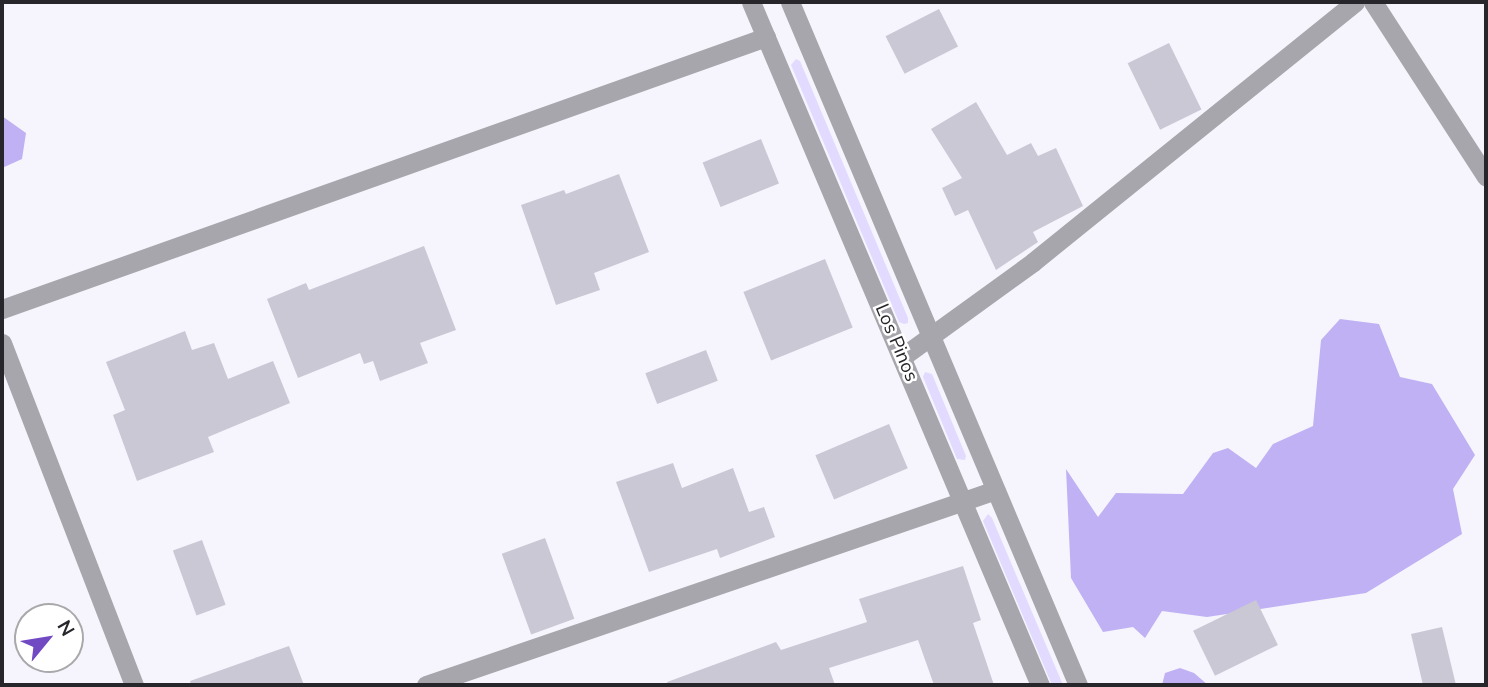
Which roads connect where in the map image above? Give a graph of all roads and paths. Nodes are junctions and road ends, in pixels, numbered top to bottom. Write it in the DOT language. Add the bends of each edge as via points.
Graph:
graph roads {
  1 [pos="751,2"];
  2 [pos="790,2"];
  3 [pos="1355,2"];
  4 [pos="1373,2"];
  5 [pos="766,37"];
  6 [pos="1486,177"];
  7 [pos="2,309"];
  8 [pos="930,335"];
  9 [pos="2,343"];
  10 [pos="902,357"];
  11 [pos="996,490"];
  12 [pos="963,502"];
  13 [pos="134,685"];
  14 [pos="426,685"];
  15 [pos="1040,685"];
  16 [pos="1078,685"];
  1 -- 5 [label="street, Los Pinos"];
  2 -- 8 [label="street"];
  3 -- 8 [label="street" via="1033,262"];
  4 -- 6 [label="street"];
  5 -- 7 [label="street"];
  5 -- 10 [label="street, Los Pinos"];
  8 -- 10 [label="street"];
  8 -- 11 [label="street"];
  9 -- 13 [label="street"];
  10 -- 12 [label="street, Los Pinos"];
  11 -- 12 [label="street"];
  11 -- 16 [label="street"];
  12 -- 14 [label="street"];
  12 -- 15 [label="street, Los Pinos"];
}
